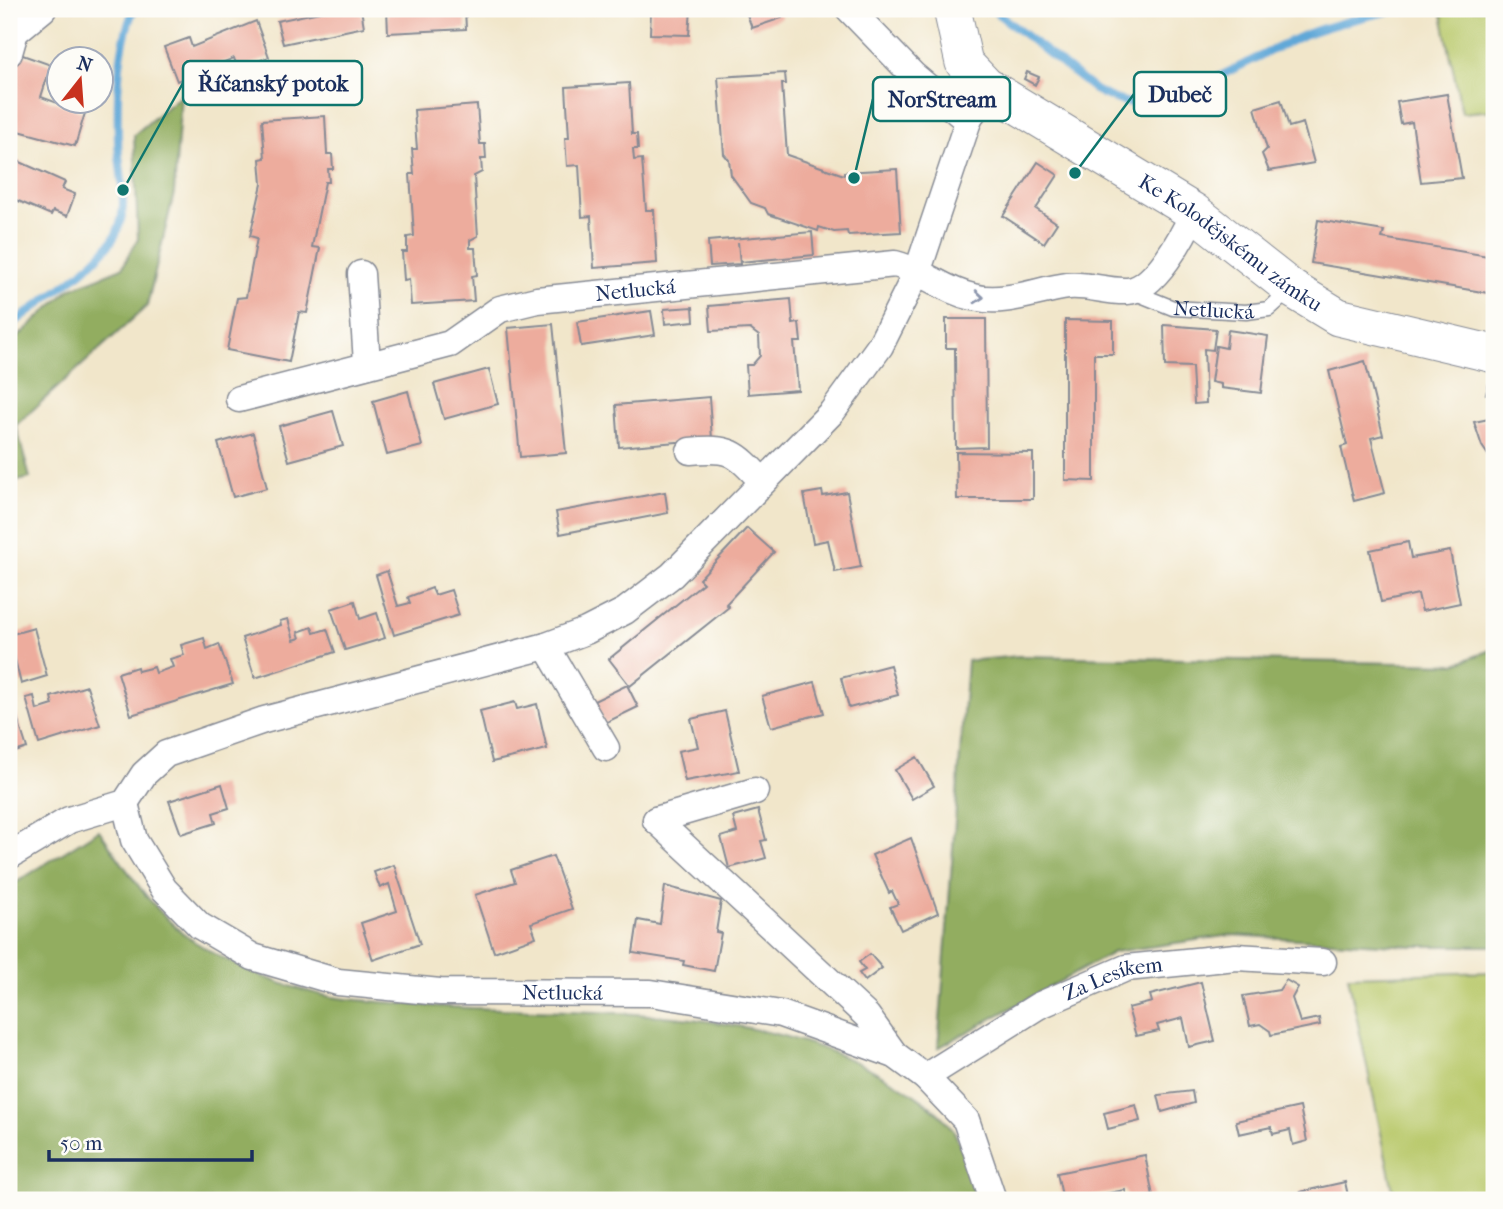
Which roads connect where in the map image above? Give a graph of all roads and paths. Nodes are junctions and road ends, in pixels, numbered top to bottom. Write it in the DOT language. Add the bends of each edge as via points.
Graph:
graph roads {
  1 [pos="43,9"];
  2 [pos="849,9"];
  3 [pos="954,23"];
  4 [pos="9,53"];
  5 [pos="986,86"];
  6 [pos="968,121"];
  7 [pos="1194,212"];
  8 [pos="918,270"];
  9 [pos="361,274"];
  10 [pos="1292,289"];
  11 [pos="1131,291"];
  12 [pos="1494,354"];
  13 [pos="367,363"];
  14 [pos="239,399"];
  15 [pos="690,451"];
  16 [pos="763,482"];
  17 [pos="546,646"];
  18 [pos="606,748"];
  19 [pos="755,791"];
  20 [pos="125,803"];
  21 [pos="9,856"];
  22 [pos="1323,962"];
  23 [pos="895,1055"];
  24 [pos="925,1077"];
  25 [pos="993,1200"];
  1 -- 4 [label="street" via="15,32"];
  2 -- 6 [label="street" via="912,75"];
  3 -- 5 [label="street" via="964,63"];
  5 -- 6 [label="street"];
  5 -- 7 [label="street, Ke Kolodějskému zámku"];
  6 -- 8 [label="street"];
  7 -- 10 [label="street, Ke Kolodějskému zámku"];
  7 -- 11 [label="street, Netlucká" via="1170,256"];
  8 -- 11 [label="street, Netlucká, one-way" via="951,292 977,299 1068,286"];
  8 -- 13 [label="street, Netlucká" via="895,264 515,304 450,344"];
  8 -- 16 [label="street" via="874,355 832,412"];
  9 -- 13 [label="street"];
  10 -- 11 [label="lane, Netlucká" via="1269,309 1246,312 1173,308"];
  10 -- 12 [label="street, Ke Kolodějskému zámku" via="1338,317 1362,325"];
  13 -- 14 [label="street, Netlucká"];
  15 -- 16 [label="street" via="731,452"];
  16 -- 17 [label="street" via="672,575 625,611"];
  17 -- 18 [label="street"];
  17 -- 20 [label="street" via="264,720 166,754 144,774"];
  19 -- 23 [label="street" via="656,820 867,1016"];
  20 -- 21 [label="street" via="69,820"];
  20 -- 23 [label="street, Netlucká" via="134,840 164,889 201,926 253,957 338,982 440,992 652,993 781,1014"];
  22 -- 24 [label="street, Za Lesíkem" via="1236,957 1126,968 1038,1006"];
  23 -- 24 [label="street, Netlucká"];
  24 -- 25 [label="street, Netlucká" via="966,1120"];
}
